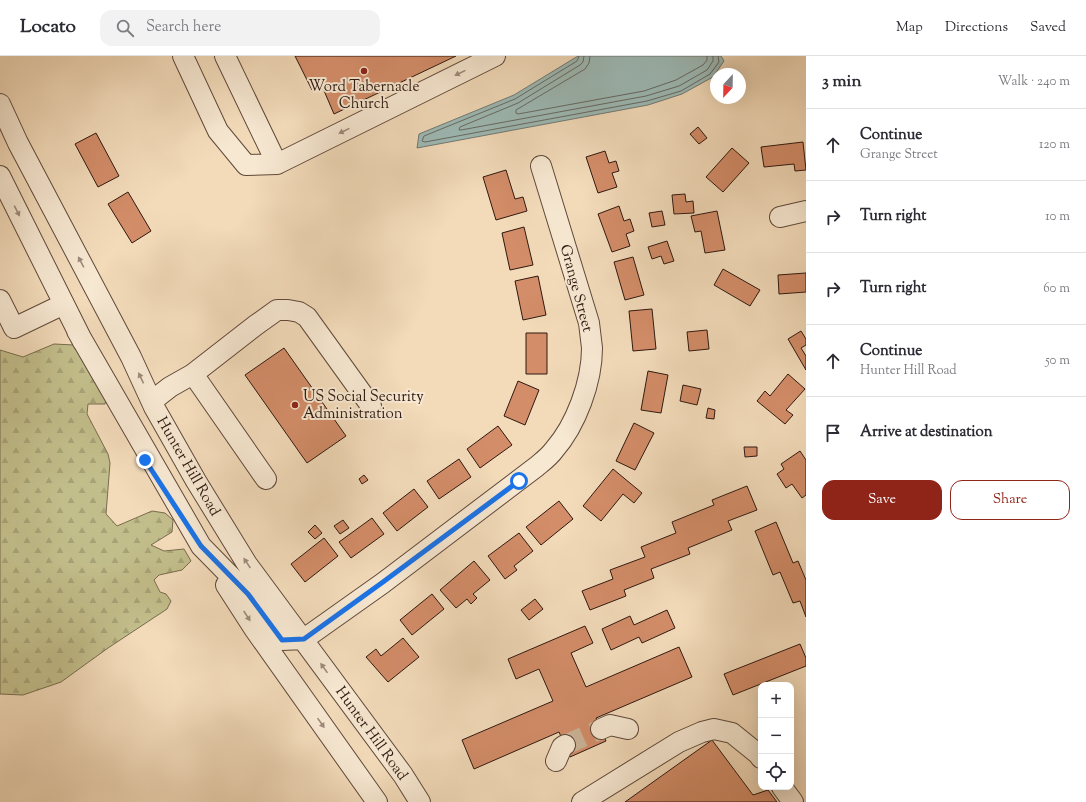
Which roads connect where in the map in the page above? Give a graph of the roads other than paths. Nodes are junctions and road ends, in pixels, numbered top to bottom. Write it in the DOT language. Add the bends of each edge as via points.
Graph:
graph roads {
  1 [pos="182,56"];
  2 [pos="224,56"];
  3 [pos="495,56"];
  4 [pos="0,104"];
  5 [pos="277,164"];
  6 [pos="541,166"];
  7 [pos="0,176"];
  8 [pos="806,211"];
  9 [pos="780,217"];
  10 [pos="0,300"];
  11 [pos="64,304"];
  12 [pos="193,374"];
  13 [pos="152,401"];
  14 [pos="370,406"];
  15 [pos="266,479"];
  16 [pos="201,546"];
  17 [pos="304,639"];
  18 [pos="601,729"];
  19 [pos="628,729"];
  20 [pos="758,754"];
  21 [pos="784,790"];
  22 [pos="592,799"];
  23 [pos="377,802"];
  24 [pos="420,802"];
  25 [pos="793,802"];
  1 -- 5 [label="street" via="218,130 246,165"];
  2 -- 5 [label="street"];
  3 -- 5 [label="street, one-way"];
  13 -- 4 [label="street, Hunter Hill Road, one-way"];
  6 -- 17 [label="street, Grange Street" via="589,323 592,348 589,371 585,392 577,412 554,451 536,467"];
  7 -- 11 [label="street, one-way"];
  8 -- 9 [label="street"];
  10 -- 11 [label="street" via="14,328"];
  11 -- 16 [label="street"];
  12 -- 13 [label="street"];
  12 -- 14 [label="street" via="277,310 294,311 307,317"];
  12 -- 15 [label="street"];
  17 -- 13 [label="street, Hunter Hill Road, one-way" via="247,564 196,481"];
  16 -- 17 [label="street" via="248,594 282,640"];
  16 -- 23 [label="street, one-way" via="255,630"];
  24 -- 17 [label="street, Hunter Hill Road, one-way"];
  18 -- 19 [label="street" via="610,726"];
  20 -- 22 [label="street" via="732,733 714,729 702,732 679,742"];
  21 -- 25 [label="street"];
}
